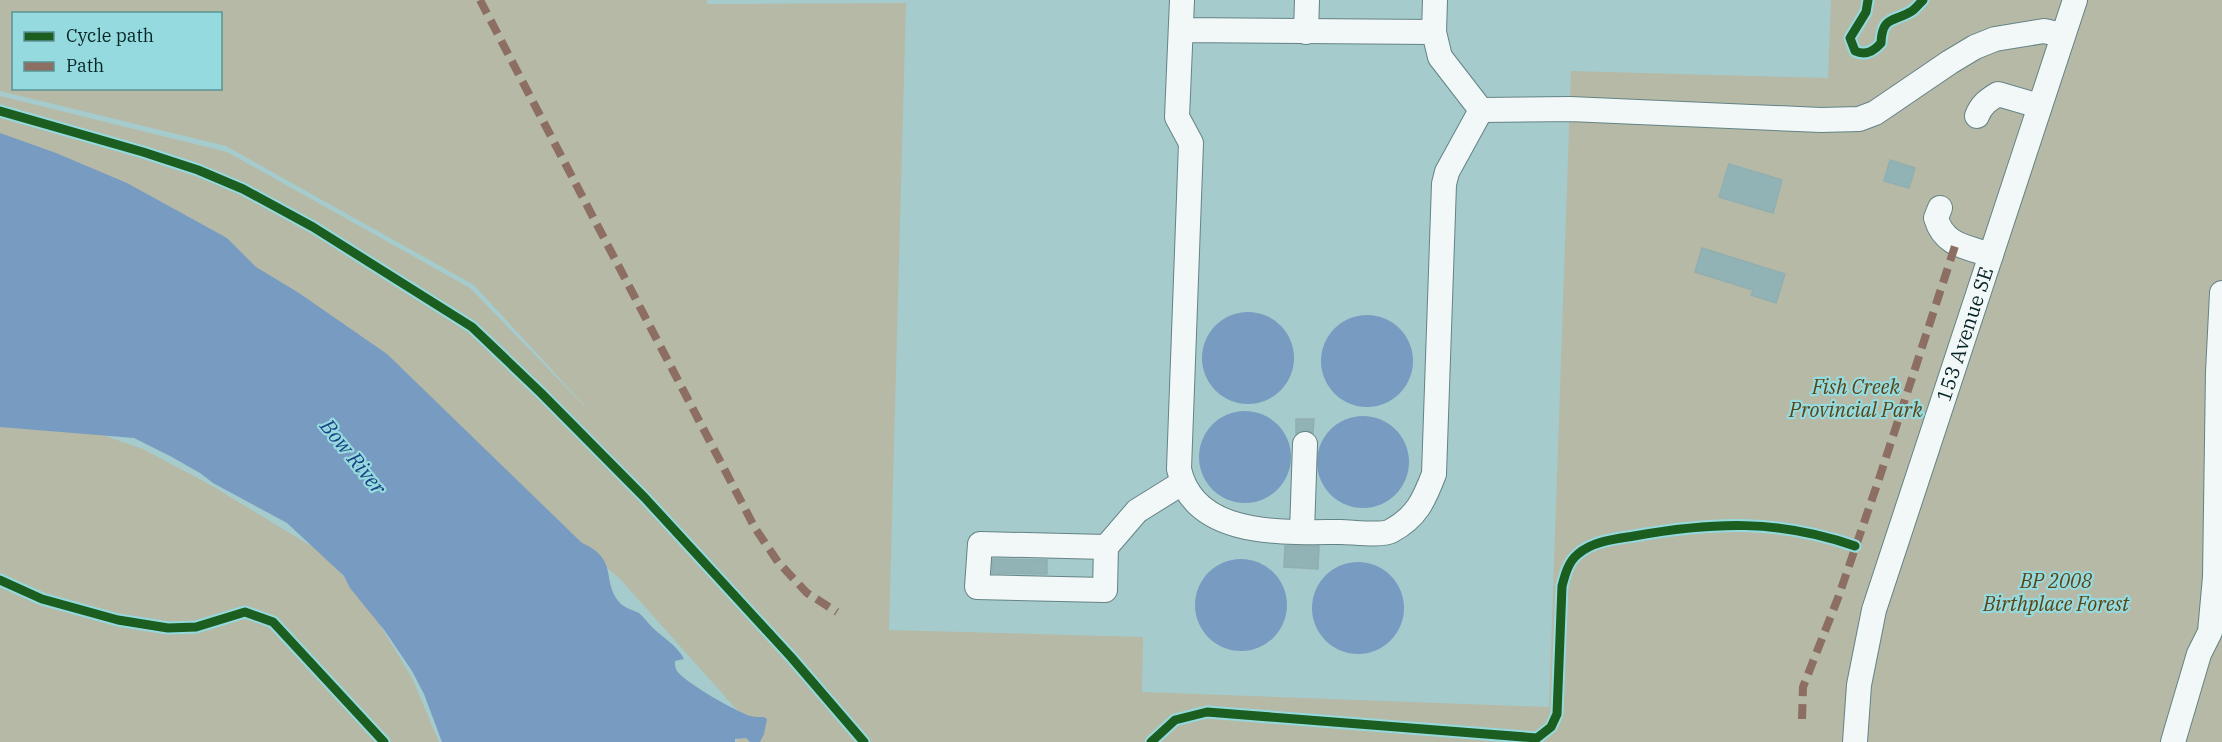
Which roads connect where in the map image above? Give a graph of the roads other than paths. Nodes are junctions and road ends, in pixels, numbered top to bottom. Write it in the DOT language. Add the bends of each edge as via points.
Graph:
graph roads {
  1 [pos="1182,0"];
  2 [pos="1307,0"];
  3 [pos="1436,0"];
  4 [pos="2075,0"];
  5 [pos="1182,30"];
  6 [pos="1306,32"];
  7 [pos="1434,32"];
  8 [pos="2062,36"];
  9 [pos="2039,106"];
  10 [pos="1481,110"];
  11 [pos="1977,116"];
  12 [pos="1940,208"];
  13 [pos="1991,255"];
  14 [pos="2222,293"];
  15 [pos="1305,444"];
  16 [pos="1182,483"];
  17 [pos="1302,532"];
  18 [pos="1106,547"];
  19 [pos="1855,742"];
  20 [pos="2173,742"];
  1 -- 5 [label="lane"];
  2 -- 6 [label="lane"];
  3 -- 7 [label="lane"];
  4 -- 8 [label="lane, 153 Avenue SE"];
  5 -- 6 [label="lane"];
  5 -- 16 [label="lane" via="1177,117 1191,143 1179,469"];
  6 -- 7 [label="lane"];
  7 -- 10 [label="lane" via="1440,57"];
  8 -- 9 [label="lane, 153 Avenue SE"];
  8 -- 10 [label="lane" via="2044,31 1995,39 1958,57 1893,102 1859,119 1570,109"];
  9 -- 11 [label="lane" via="1998,94 1984,104"];
  9 -- 13 [label="lane, 153 Avenue SE"];
  10 -- 17 [label="lane" via="1443,184 1434,474 1424,502 1389,532"];
  12 -- 13 [label="lane" via="1936,218 1942,235"];
  13 -- 19 [label="lane, 153 Avenue SE" via="1874,610 1859,685"];
  14 -- 20 [label="lane" via="2215,577 2210,632 2199,654"];
  15 -- 17 [label="lane"];
  16 -- 17 [label="lane" via="1199,504 1225,522 1244,528"];
  16 -- 18 [label="lane" via="1137,511"];
  18 -- 18 [label="lane" via="1105,590 977,587 980,544"];
}
